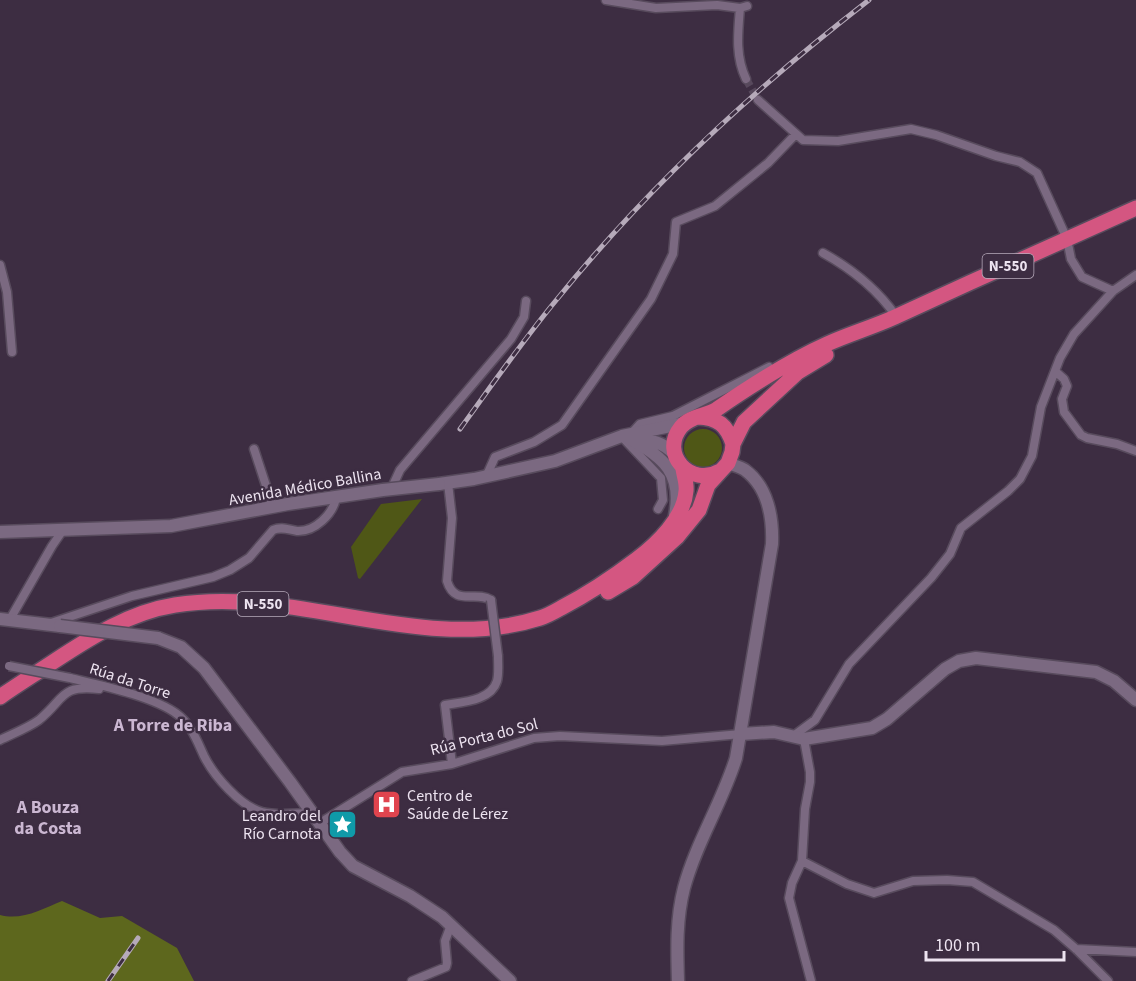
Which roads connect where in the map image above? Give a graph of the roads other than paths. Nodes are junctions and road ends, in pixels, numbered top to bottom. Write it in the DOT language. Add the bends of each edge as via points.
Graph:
graph roads {
  1 [pos="606,0"];
  2 [pos="746,80"];
  3 [pos="758,100"];
  4 [pos="796,134"];
  5 [pos="1136,208"];
  6 [pos="1067,239"];
  7 [pos="824,253"];
  8 [pos="0,265"];
  9 [pos="1136,275"];
  10 [pos="1113,291"];
  11 [pos="526,301"];
  12 [pos="896,316"];
  13 [pos="880,323"];
  14 [pos="12,352"];
  15 [pos="793,362"];
  16 [pos="1055,371"];
  17 [pos="691,420"];
  18 [pos="624,438"];
  19 [pos="733,444"];
  20 [pos="254,449"];
  21 [pos="1136,452"];
  22 [pos="674,454"];
  23 [pos="724,467"];
  24 [pos="683,469"];
  25 [pos="486,477"];
  26 [pos="443,484"];
  27 [pos="389,490"];
  28 [pos="336,498"];
  29 [pos="273,507"];
  30 [pos="658,509"];
  31 [pos="673,522"];
  32 [pos="63,530"];
  33 [pos="0,532"];
  34 [pos="541,618"];
  35 [pos="5,620"];
  36 [pos="47,624"];
  37 [pos="5,666"];
  38 [pos="110,688"];
  39 [pos="2,695"];
  40 [pos="1136,700"];
  41 [pos="741,735"];
  42 [pos="792,736"];
  43 [pos="0,740"];
  44 [pos="804,740"];
  45 [pos="452,764"];
  46 [pos="312,813"];
  47 [pos="320,823"];
  48 [pos="802,861"];
  49 [pos="452,925"];
  50 [pos="1076,949"];
  51 [pos="1136,952"];
  52 [pos="412,981"];
  53 [pos="510,981"];
  54 [pos="678,981"];
  55 [pos="811,981"];
  56 [pos="1108,981"];
  1 -- 2 [label="street" via="656,8 744,7 738,38 739,66"];
  3 -- 4 [label="street"];
  4 -- 6 [label="street" via="803,140 838,141 911,129 1020,162 1037,173"];
  4 -- 25 [label="street" via="768,163 715,206 676,222 673,254 651,299 562,425 534,442 495,457"];
  5 -- 6 [label="highway, N-550"];
  6 -- 10 [label="street" via="1071,259 1082,277"];
  6 -- 12 [label="highway, N-550"];
  7 -- 12 [label="street" via="883,297"];
  8 -- 14 [label="street" via="7,292"];
  9 -- 10 [label="street"];
  10 -- 16 [label="street" via="1074,334"];
  11 -- 27 [label="street" via="524,317 511,339 400,470"];
  12 -- 13 [label="highway, N-550"];
  13 -- 15 [label="highway, N-550"];
  13 -- 19 [label="highway, N-550" via="798,372 744,422"];
  15 -- 17 [label="highway, N-550" via="713,411"];
  15 -- 18 [label="street" via="781,362 673,416 640,424"];
  16 -- 21 [label="street" via="1067,386 1062,399 1064,412 1081,435"];
  16 -- 42 [label="street" via="1041,407 1032,456 1020,479 962,528 950,554 931,578 849,664 815,720"];
  17 -- 18 [label="street, Avenida Médico Ballina"];
  17 -- 19 [label="highway" via="710,417 721,422"];
  17 -- 22 [label="highway" via="676,433"];
  18 -- 22 [label="street, Avenida Médico Ballina" via="657,442"];
  18 -- 25 [label="street, Avenida Médico Ballina" via="555,461"];
  18 -- 30 [label="street" via="661,478 663,500"];
  18 -- 31 [label="street" via="650,449 667,465 676,482"];
  19 -- 23 [label="highway, N-550"];
  20 -- 29 [label="street"];
  22 -- 24 [label="highway, N-550"];
  23 -- 24 [label="highway" via="705,476"];
  23 -- 34 [label="highway, N-550" via="708,485 699,510 677,537 633,577 605,594"];
  23 -- 41 [label="street" via="745,470 759,485 773,530"];
  24 -- 31 [label="highway, N-550" via="687,489"];
  25 -- 26 [label="street, Avenida Médico Ballina"];
  26 -- 27 [label="street, Avenida Médico Ballina, bridge"];
  26 -- 45 [label="street, bridge" via="452,518 447,581 457,595 492,600 498,656 497,682 487,695 445,705"];
  27 -- 28 [label="street, Avenida Médico Ballina"];
  28 -- 29 [label="street, Avenida Médico Ballina"];
  28 -- 36 [label="street" via="333,509 320,522 306,530 278,527 249,558 231,570"];
  29 -- 32 [label="street, Avenida Médico Ballina" via="171,526"];
  31 -- 34 [label="highway, N-550" via="644,554 602,586"];
  32 -- 33 [label="street, Avenida Médico Ballina"];
  32 -- 35 [label="street"];
  34 -- 39 [label="highway, N-550" via="497,627 432,628 268,604 177,604 125,620"];
  35 -- 36 [label="street"];
  36 -- 46 [label="street, bridge" via="158,638 196,659"];
  37 -- 38 [label="street, Rúa da Torre, bridge"];
  38 -- 43 [label="street" via="72,689 38,721"];
  38 -- 46 [label="street, Rúa da Torre" via="177,714 187,724 213,771 255,809 269,813"];
  40 -- 44 [label="street" via="1096,672 967,659 945,669 872,728"];
  41 -- 42 [label="street" via="774,732"];
  41 -- 45 [label="street, Rúa Porta do Sol" via="662,741 548,736"];
  41 -- 54 [label="street" via="730,778 684,888"];
  42 -- 44 [label="street"];
  44 -- 48 [label="street" via="810,772"];
  45 -- 47 [label="street, Rúa Porta do Sol" via="402,772"];
  46 -- 47 [label="street"];
  47 -- 49 [label="street" via="352,866"];
  48 -- 50 [label="street" via="873,893 913,880 973,882 1054,930"];
  48 -- 55 [label="street" via="789,898"];
  49 -- 52 [label="street" via="445,941 446,967"];
  49 -- 53 [label="street"];
  50 -- 51 [label="street"];
  50 -- 56 [label="street"];
}
